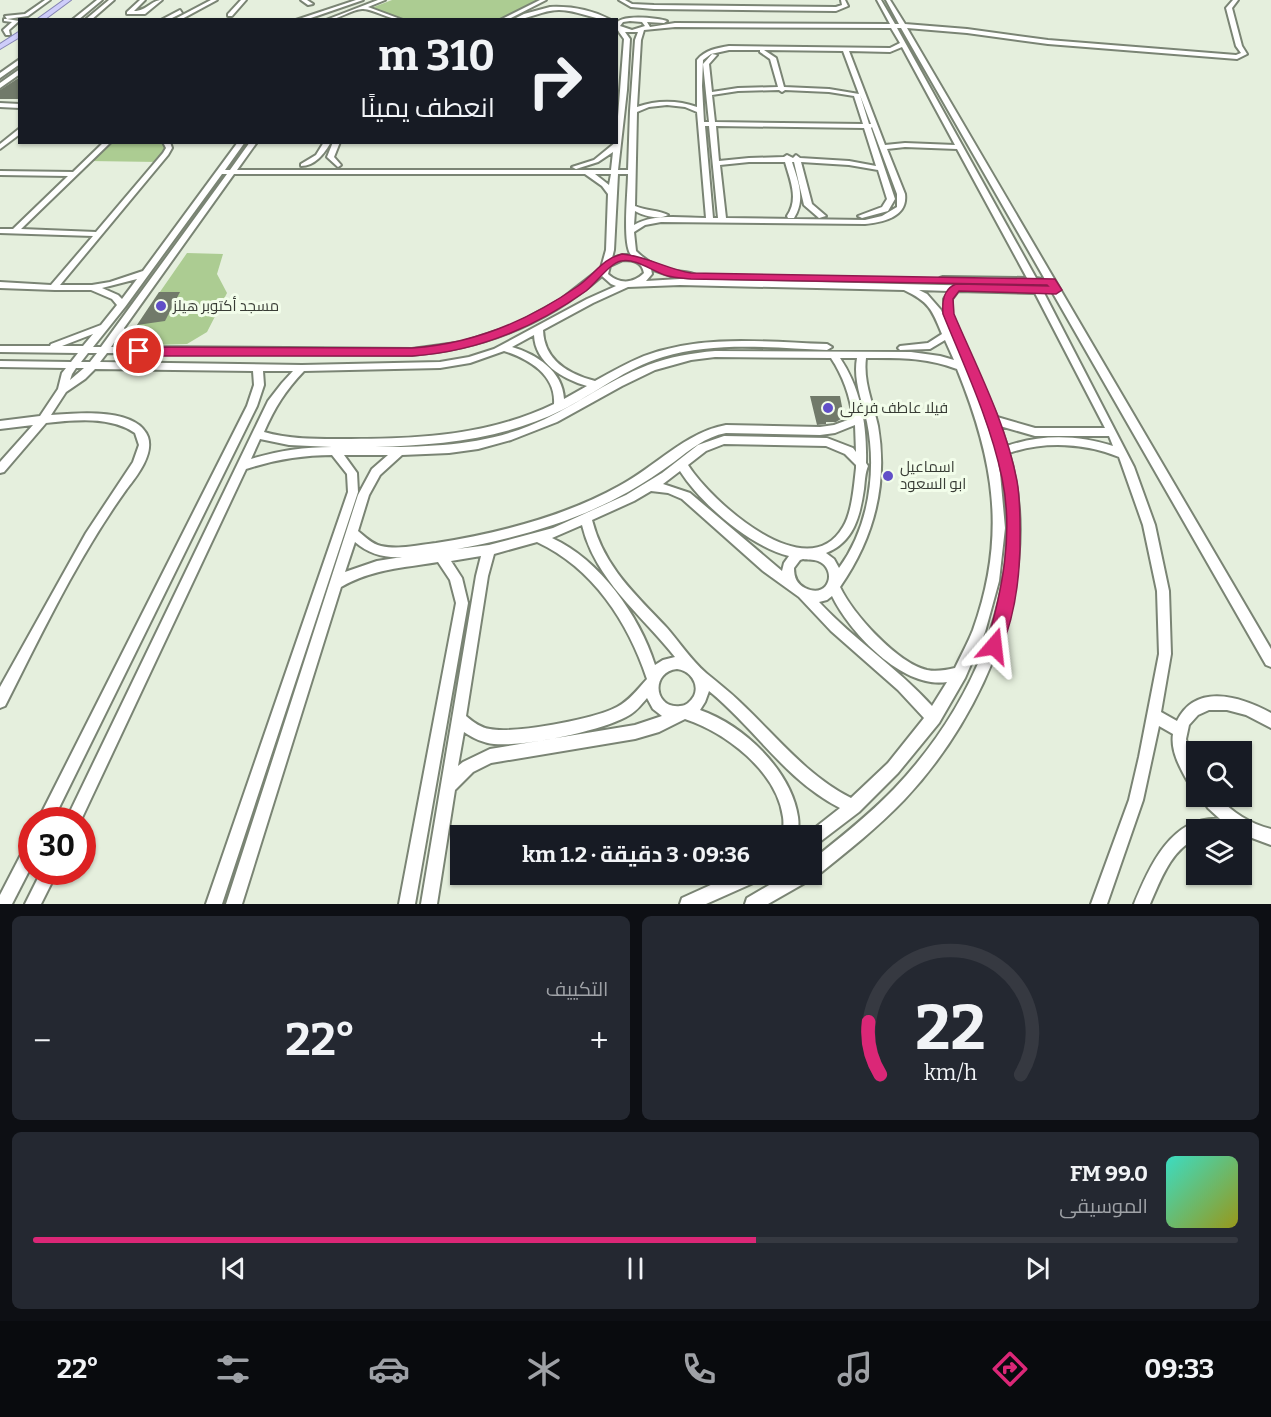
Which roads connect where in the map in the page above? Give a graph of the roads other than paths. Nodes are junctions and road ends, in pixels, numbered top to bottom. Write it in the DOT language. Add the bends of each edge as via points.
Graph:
graph roads {
  1 [pos="42,0"];
  2 [pos="48,0"];
  3 [pos="57,0"];
  4 [pos="68,0"];
  5 [pos="100,0"];
  6 [pos="112,0"];
  7 [pos="143,0"];
  8 [pos="160,0"];
  9 [pos="201,0"];
  10 [pos="215,0"];
  11 [pos="244,0"];
  12 [pos="303,0"];
  13 [pos="370,0"];
  14 [pos="383,0"];
  15 [pos="544,0"];
  16 [pos="637,0"];
  17 [pos="689,0"];
  18 [pos="694,0"];
  19 [pos="843,0"];
  20 [pos="879,0"];
  21 [pos="888,0"];
  22 [pos="1236,0"];
  23 [pos="623,1"];
  24 [pos="310,4"];
  25 [pos="574,4"];
  26 [pos="358,5"];
  27 [pos="364,7"];
  28 [pos="644,7"];
  29 [pos="693,8"];
  30 [pos="0,13"];
  31 [pos="230,15"];
  32 [pos="32,18"];
  33 [pos="42,18"];
  34 [pos="77,18"];
  35 [pos="90,18"];
  36 [pos="167,18"];
  37 [pos="179,18"];
  38 [pos="306,18"];
  39 [pos="321,18"];
  40 [pos="332,18"];
  41 [pos="378,18"];
  42 [pos="395,18"];
  43 [pos="506,18"];
  44 [pos="517,18"];
  45 [pos="604,18"];
  46 [pos="5,19"];
  47 [pos="627,20"];
  48 [pos="641,20"];
  49 [pos="695,21"];
  50 [pos="898,24"];
  51 [pos="618,25"];
  52 [pos="644,29"];
  53 [pos="18,32"];
  54 [pos="18,33"];
  55 [pos="8,34"];
  56 [pos="0,39"];
  57 [pos="903,43"];
  58 [pos="0,47"];
  59 [pos="762,51"];
  60 [pos="787,51"];
  61 [pos="842,51"];
  62 [pos="913,60"];
  63 [pos="18,62"];
  64 [pos="625,71"];
  65 [pos="18,72"];
  66 [pos="618,74"];
  67 [pos="0,76"];
  68 [pos="709,82"];
  69 [pos="852,82"];
  70 [pos="0,86"];
  71 [pos="618,87"];
  72 [pos="785,88"];
  73 [pos="624,90"];
  74 [pos="634,94"];
  75 [pos="710,94"];
  76 [pos="700,95"];
  77 [pos="857,95"];
  78 [pos="0,99"];
  79 [pos="18,99"];
  80 [pos="0,105"];
  81 [pos="18,106"];
  82 [pos="633,111"];
  83 [pos="701,111"];
  84 [pos="702,123"];
  85 [pos="712,123"];
  86 [pos="868,124"];
  87 [pos="16,136"];
  88 [pos="618,138"];
  89 [pos="106,144"];
  90 [pos="167,144"];
  91 [pos="241,144"];
  92 [pos="253,144"];
  93 [pos="327,144"];
  94 [pos="336,144"];
  95 [pos="617,146"];
  96 [pos="0,147"];
  97 [pos="883,147"];
  98 [pos="961,147"];
  99 [pos="714,152"];
  100 [pos="869,152"];
  101 [pos="787,159"];
  102 [pos="796,159"];
  103 [pos="715,164"];
  104 [pos="303,165"];
  105 [pos="338,165"];
  106 [pos="576,167"];
  107 [pos="223,168"];
  108 [pos="236,168"];
  109 [pos="615,170"];
  110 [pos="632,170"];
  111 [pos="882,170"];
  112 [pos="588,172"];
  113 [pos="892,172"];
  114 [pos="0,173"];
  115 [pos="75,174"];
  116 [pos="612,194"];
  117 [pos="631,207"];
  118 [pos="791,216"];
  119 [pos="822,216"];
  120 [pos="878,217"];
  121 [pos="709,218"];
  122 [pos="722,218"];
  123 [pos="0,231"];
  124 [pos="15,231"];
  125 [pos="630,231"];
  126 [pos="99,234"];
  127 [pos="643,262"];
  128 [pos="604,268"];
  129 [pos="147,271"];
  130 [pos="630,284"];
  131 [pos="0,285"];
  132 [pos="1036,285"];
  133 [pos="54,286"];
  134 [pos="904,286"];
  135 [pos="1054,286"];
  136 [pos="956,287"];
  137 [pos="92,288"];
  138 [pos="122,304"];
  139 [pos="106,325"];
  140 [pos="120,329"];
  141 [pos="538,330"];
  142 [pos="947,335"];
  143 [pos="505,348"];
  144 [pos="0,349"];
  145 [pos="40,350"];
  146 [pos="85,351"];
  147 [pos="104,351"];
  148 [pos="139,351"];
  149 [pos="833,354"];
  150 [pos="862,355"];
  151 [pos="0,364"];
  152 [pos="73,365"];
  153 [pos="93,365"];
  154 [pos="959,366"];
  155 [pos="258,367"];
  156 [pos="302,368"];
  157 [pos="596,385"];
  158 [pos="63,390"];
  159 [pos="558,407"];
  160 [pos="858,420"];
  161 [pos="993,420"];
  162 [pos="42,421"];
  163 [pos="0,425"];
  164 [pos="1112,432"];
  165 [pos="257,434"];
  166 [pos="1003,451"];
  167 [pos="336,453"];
  168 [pos="398,453"];
  169 [pos="1122,454"];
  170 [pos="682,465"];
  171 [pos="242,466"];
  172 [pos="863,466"];
  173 [pos="0,469"];
  174 [pos="650,486"];
  175 [pos="586,519"];
  176 [pos="352,532"];
  177 [pos="538,537"];
  178 [pos="489,550"];
  179 [pos="805,554"];
  180 [pos="441,558"];
  181 [pos="335,584"];
  182 [pos="835,585"];
  183 [pos="799,591"];
  184 [pos="1271,661"];
  185 [pos="694,671"];
  186 [pos="960,674"];
  187 [pos="652,681"];
  188 [pos="0,701"];
  189 [pos="683,713"];
  190 [pos="1154,716"];
  191 [pos="934,718"];
  192 [pos="459,719"];
  193 [pos="1271,721"];
  194 [pos="1180,729"];
  195 [pos="1186,765"];
  196 [pos="448,785"];
  197 [pos="52,807"];
  198 [pos="79,807"];
  199 [pos="854,807"];
  200 [pos="1218,807"];
  201 [pos="1232,819"];
  202 [pos="791,825"];
  203 [pos="1252,830"];
  204 [pos="822,831"];
  205 [pos="1186,837"];
  206 [pos="1271,837"];
  207 [pos="822,861"];
  208 [pos="18,876"];
  209 [pos="42,885"];
  210 [pos="730,885"];
  211 [pos="785,885"];
  212 [pos="237,902"];
  213 [pos="4,904"];
  214 [pos="33,904"];
  215 [pos="214,904"];
  216 [pos="406,904"];
  217 [pos="429,904"];
  218 [pos="688,904"];
  219 [pos="753,904"];
  220 [pos="1099,904"];
  221 [pos="1142,904"];
  1 -- 46 [label="street"];
  2 -- 46 [label="street" via="26,15"];
  3 -- 32 [label="main road"];
  4 -- 33 [label="main road"];
  5 -- 34 [label="street"];
  6 -- 35 [label="street"];
  7 -- 8 [label="street" via="129,13 146,12"];
  9 -- 36 [label="street"];
  10 -- 37 [label="street"];
  11 -- 31 [label="street"];
  12 -- 24 [label="street"];
  13 -- 26 [label="street"];
  14 -- 27 [label="street"];
  15 -- 43 [label="street"];
  16 -- 23 [label="street"];
  16 -- 28 [label="street"];
  17 -- 29 [label="street"];
  18 -- 29 [label="street"];
  19 -- 29 [label="street" via="845,6 836,9"];
  20 -- 50 [label="street"];
  21 -- 50 [label="street"];
  22 -- 50 [label="street" via="1229,8 1244,55 1227,57 1047,42"];
  23 -- 28 [label="street"];
  25 -- 47 [label="street"];
  26 -- 27 [label="street"];
  26 -- 38 [label="street"];
  26 -- 39 [label="street"];
  26 -- 40 [label="street"];
  26 -- 41 [label="street"];
  27 -- 42 [label="street"];
  28 -- 29 [label="street"];
  29 -- 49 [label="street"];
  30 -- 46 [label="street"];
  44 -- 45 [label="street" via="558,7 576,8"];
  46 -- 55 [label="street" via="16,22 6,30"];
  47 -- 48 [label="street"];
  47 -- 51 [label="street"];
  48 -- 49 [label="street"];
  48 -- 52 [label="street" via="648,23"];
  49 -- 50 [label="street"];
  50 -- 52 [label="street" via="675,24"];
  50 -- 57 [label="street"];
  50 -- 135 [label="street"];
  51 -- 52 [label="street" via="630,31"];
  51 -- 64 [label="street" via="627,39"];
  52 -- 74 [label="street" via="638,40"];
  53 -- 55 [label="main road"];
  54 -- 58 [label="main road"];
  55 -- 56 [label="main road"];
  57 -- 61 [label="street" via="890,50"];
  57 -- 62 [label="street"];
  59 -- 60 [label="street"];
  59 -- 68 [label="street" via="713,55 706,64"];
  59 -- 72 [label="street" via="773,58"];
  60 -- 61 [label="street"];
  60 -- 72 [label="street" via="779,58"];
  61 -- 62 [label="street" via="891,53"];
  61 -- 69 [label="street"];
  61 -- 76 [label="street" via="715,51 699,61"];
  61 -- 86 [label="street"];
  62 -- 98 [label="street"];
  63 -- 67 [label="street"];
  64 -- 66 [label="street"];
  64 -- 73 [label="street"];
  65 -- 70 [label="street"];
  68 -- 72 [label="street" via="731,87"];
  68 -- 75 [label="street"];
  69 -- 72 [label="street" via="836,87"];
  69 -- 77 [label="street"];
  71 -- 73 [label="street"];
  72 -- 75 [label="street"];
  72 -- 77 [label="street" via="837,90"];
  73 -- 88 [label="street"];
  74 -- 76 [label="street" via="647,99 684,101"];
  74 -- 82 [label="street"];
  75 -- 85 [label="street"];
  76 -- 83 [label="street"];
  77 -- 86 [label="street"];
  78 -- 79 [label="street"];
  80 -- 81 [label="street"];
  82 -- 83 [label="street" via="652,105 689,106"];
  82 -- 110 [label="street"];
  83 -- 84 [label="street"];
  84 -- 85 [label="street"];
  84 -- 121 [label="street"];
  85 -- 86 [label="street"];
  85 -- 99 [label="street"];
  86 -- 97 [label="street"];
  86 -- 100 [label="street"];
  87 -- 96 [label="street"];
  89 -- 115 [label="street"];
  90 -- 126 [label="street" via="166,154"];
  91 -- 107 [label="street"];
  92 -- 108 [label="street"];
  93 -- 104 [label="street" via="319,156"];
  94 -- 105 [label="street" via="330,157"];
  95 -- 106 [label="street" via="596,161"];
  95 -- 109 [label="street"];
  97 -- 98 [label="street"];
  97 -- 113 [label="street"];
  98 -- 132 [label="street"];
  99 -- 101 [label="street"];
  99 -- 103 [label="street"];
  100 -- 102 [label="street"];
  100 -- 111 [label="street"];
  101 -- 102 [label="street"];
  101 -- 103 [label="street"];
  101 -- 118 [label="street" via="798,201"];
  102 -- 111 [label="street" via="853,162"];
  102 -- 119 [label="street" via="808,205"];
  103 -- 122 [label="street"];
  104 -- 105 [label="street"];
  104 -- 108 [label="street"];
  105 -- 106 [label="street"];
  106 -- 109 [label="street"];
  107 -- 108 [label="street"];
  107 -- 129 [label="street"];
  108 -- 112 [label="street"];
  108 -- 140 [label="street"];
  109 -- 110 [label="street"];
  109 -- 112 [label="street"];
  109 -- 116 [label="street"];
  110 -- 117 [label="street"];
  111 -- 113 [label="street"];
  111 -- 120 [label="street" via="891,199"];
  112 -- 116 [label="street"];
  113 -- 120 [label="street" via="902,205 893,215"];
  114 -- 115 [label="street"];
  115 -- 124 [label="street"];
  116 -- 128 [label="street" via="610,250"];
  117 -- 121 [label="street" via="652,214"];
  117 -- 125 [label="street"];
  118 -- 119 [label="street"];
  118 -- 122 [label="street"];
  119 -- 120 [label="street"];
  120 -- 122 [label="street" via="865,222"];
  121 -- 122 [label="street"];
  121 -- 125 [label="street" via="652,221"];
  123 -- 124 [label="street"];
  124 -- 126 [label="street"];
  125 -- 127 [label="street" via="630,246"];
  126 -- 133 [label="street"];
  127 -- 128 [label="street" via="622,257"];
  127 -- 130 [label="street" via="648,273"];
  127 -- 132 [label="street" via="691,276"];
  128 -- 130 [label="street" via="610,281"];
  128 -- 148 [label="street" via="575,293 513,328 443,350"];
  129 -- 137 [label="street" via="121,283"];
  129 -- 138 [label="street"];
  130 -- 134 [label="street"];
  130 -- 141 [label="street"];
  131 -- 133 [label="street"];
  132 -- 135 [label="street"];
  132 -- 136 [label="street"];
  132 -- 164 [label="street"];
  133 -- 137 [label="street"];
  134 -- 136 [label="street"];
  134 -- 142 [label="street" via="934,305"];
  135 -- 184 [label="street"];
  136 -- 161 [label="street" via="948,299 948,314"];
  137 -- 138 [label="street"];
  138 -- 139 [label="street"];
  139 -- 145 [label="street"];
  139 -- 146 [label="street"];
  140 -- 147 [label="street"];
  140 -- 148 [label="street" via="126,341"];
  141 -- 143 [label="street"];
  141 -- 157 [label="street" via="541,349 553,363 569,375"];
  142 -- 154 [label="street"];
  142 -- 157 [label="street" via="937,343 914,348 691,347 643,360"];
  143 -- 156 [label="street" via="440,365"];
  143 -- 159 [label="street" via="529,357 552,375 560,390"];
  144 -- 145 [label="street"];
  145 -- 146 [label="street"];
  146 -- 147 [label="street"];
  146 -- 152 [label="street"];
  147 -- 148 [label="street"];
  147 -- 153 [label="street"];
  149 -- 150 [label="street"];
  149 -- 160 [label="street" via="847,376"];
  149 -- 168 [label="street" via="715,354 668,360 639,370 564,414 524,432 455,449"];
  150 -- 154 [label="street" via="921,356"];
  150 -- 182 [label="street" via="861,372 875,439 876,473 863,540"];
  151 -- 152 [label="street"];
  152 -- 153 [label="street"];
  152 -- 158 [label="street" via="65,376"];
  153 -- 155 [label="street"];
  153 -- 158 [label="street"];
  154 -- 186 [label="street" via="992,454 999,514 997,558 988,603"];
  155 -- 156 [label="street"];
  155 -- 197 [label="street" via="259,385 252,406"];
  156 -- 165 [label="street" via="278,394"];
  157 -- 159 [label="street"];
  158 -- 162 [label="street"];
  159 -- 165 [label="street" via="490,432 431,442 292,442"];
  160 -- 172 [label="street"];
  160 -- 176 [label="street" via="820,431 710,432 600,501 500,536 387,552 370,548"];
  161 -- 164 [label="street" via="1035,432"];
  161 -- 166 [label="street"];
  162 -- 163 [label="street"];
  162 -- 173 [label="street"];
  162 -- 188 [label="street" via="112,418 141,431 145,446"];
  164 -- 169 [label="street"];
  165 -- 171 [label="street"];
  166 -- 169 [label="street" via="1035,442 1103,445"];
  166 -- 207 [label="street" via="1013,509 1012,561 1006,606 989,659 961,713 909,782 854,837"];
  167 -- 168 [label="street"];
  167 -- 171 [label="street" via="289,453"];
  167 -- 215 [label="street" via="352,472 352,492"];
  168 -- 176 [label="street" via="371,479"];
  169 -- 190 [label="street" via="1149,525 1163,591 1165,654"];
  170 -- 172 [label="street" via="709,445 733,439 827,442 849,451"];
  170 -- 174 [label="street"];
  170 -- 179 [label="street" via="693,482 754,534 772,545"];
  171 -- 198 [label="street"];
  172 -- 179 [label="street" via="847,531 826,549"];
  174 -- 175 [label="street"];
  174 -- 183 [label="street" via="686,496"];
  175 -- 177 [label="street"];
  175 -- 185 [label="street" via="603,565"];
  176 -- 181 [label="street"];
  177 -- 178 [label="street"];
  177 -- 187 [label="street" via="557,544 578,560 615,602 638,634"];
  178 -- 180 [label="street"];
  178 -- 192 [label="street"];
  179 -- 182 [label="street" via="820,556 832,565"];
  179 -- 183 [label="street" via="796,556 787,573"];
  180 -- 181 [label="street" via="377,566"];
  180 -- 216 [label="street" via="454,573 462,603"];
  181 -- 212 [label="street"];
  182 -- 183 [label="street" via="822,596"];
  182 -- 186 [label="street" via="845,610 857,624 906,666 934,678"];
  183 -- 191 [label="street"];
  185 -- 187 [label="street" via="672,663 660,669"];
  185 -- 189 [label="street" via="701,680 702,694 694,707"];
  185 -- 199 [label="street" via="731,701 802,777"];
  186 -- 191 [label="street"];
  187 -- 189 [label="street" via="653,695 661,707"];
  187 -- 192 [label="street" via="629,708 613,717 508,738 486,736"];
  189 -- 196 [label="street" via="635,732 490,756 468,767"];
  189 -- 202 [label="street" via="706,718 727,729 774,777 787,801"];
  190 -- 194 [label="street"];
  190 -- 220 [label="street" via="1136,800"];
  191 -- 199 [label="street" via="898,763"];
  192 -- 196 [label="street"];
  193 -- 194 [label="street" via="1250,710 1218,702 1193,709"];
  194 -- 195 [label="street"];
  196 -- 217 [label="street"];
  199 -- 204 [label="street"];
  200 -- 201 [label="street"];
  203 -- 206 [label="street"];
  205 -- 221 [label="street" via="1166,856"];
  208 -- 213 [label="street"];
  209 -- 214 [label="street"];
  210 -- 218 [label="street"];
  211 -- 219 [label="street"];
}
